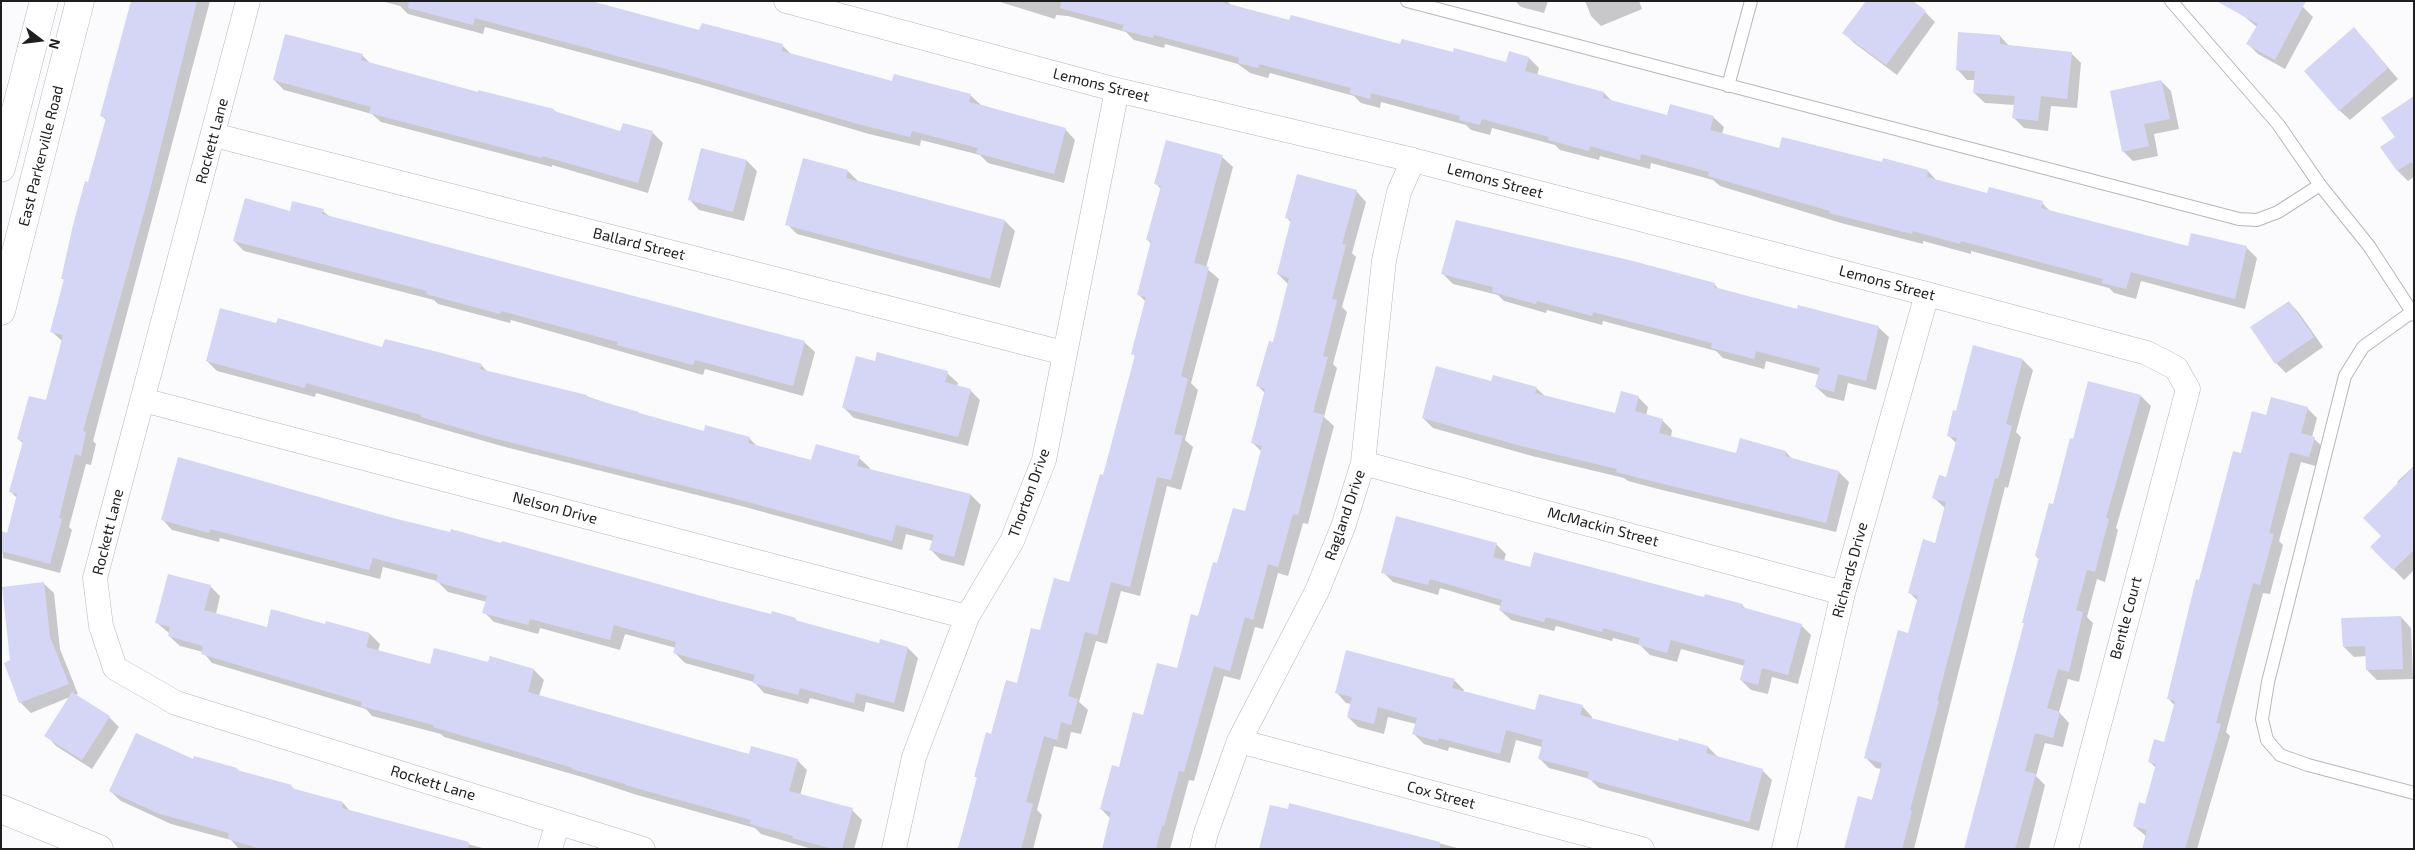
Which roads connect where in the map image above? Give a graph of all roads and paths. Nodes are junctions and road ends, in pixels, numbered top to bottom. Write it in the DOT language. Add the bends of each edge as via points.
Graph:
graph roads {
  1 [pos="44,1"];
  2 [pos="80,1"];
  3 [pos="248,1"];
  4 [pos="786,1"];
  5 [pos="1407,1"];
  6 [pos="1751,1"];
  7 [pos="2171,1"];
  8 [pos="1728,86"];
  9 [pos="1117,90"];
  10 [pos="214,135"];
  11 [pos="1413,160"];
  12 [pos="1,168"];
  13 [pos="2320,185"];
  14 [pos="1927,294"];
  15 [pos="1,311"];
  16 [pos="2413,314"];
  17 [pos="1064,353"];
  18 [pos="2188,389"];
  19 [pos="143,400"];
  20 [pos="1363,463"];
  21 [pos="1843,594"];
  22 [pos="967,617"];
  23 [pos="1239,741"];
  24 [pos="2414,792"];
  25 [pos="1,809"];
  26 [pos="558,822"];
  27 [pos="99,849"];
  28 [pos="550,849"];
  29 [pos="642,849"];
  30 [pos="894,849"];
  31 [pos="1202,849"];
  32 [pos="1642,849"];
  33 [pos="1784,849"];
  34 [pos="2066,849"];
  1 -- 12 [label="main road"];
  2 -- 15 [label="main road, East Parkerville Road"];
  3 -- 10 [label="street, Rockett Lane"];
  4 -- 9 [label="street, Lemons Street"];
  5 -- 8 [label="lane"];
  6 -- 8 [label="lane"];
  7 -- 13 [label="lane" via="2278,124"];
  8 -- 13 [label="lane" via="2239,219 2257,220 2278,212"];
  9 -- 11 [label="street, Lemons Street"];
  9 -- 17 [label="street, Thorton Drive"];
  10 -- 17 [label="street, Ballard Street"];
  10 -- 19 [label="street, Rockett Lane"];
  11 -- 14 [label="street, Lemons Street"];
  11 -- 20 [label="street, Ragland Drive" via="1399,192 1384,260"];
  13 -- 16 [label="lane" via="2369,246"];
  14 -- 18 [label="street, Lemons Street" via="2147,353 2176,368"];
  14 -- 21 [label="street, Richards Drive"];
  16 -- 24 [label="lane" via="2363,347 2345,376 2268,682 2262,719 2267,740 2280,755 2308,766"];
  17 -- 22 [label="street, Thorton Drive" via="1044,460 1012,541"];
  18 -- 34 [label="street, Bentle Court"];
  19 -- 22 [label="street, Nelson Drive"];
  19 -- 26 [label="street, Rockett Lane" via="95,578 101,626 115,668 176,703"];
  20 -- 21 [label="street, McMackin Street"];
  20 -- 23 [label="street, Ragland Drive" via="1343,527 1317,592"];
  21 -- 33 [label="street, Richards Drive"];
  22 -- 30 [label="street, Thorton Drive" via="914,757"];
  23 -- 31 [label="street, Ragland Drive"];
  23 -- 32 [label="street, Cox Street"];
  25 -- 27 [label="main road"];
  26 -- 28 [label="street"];
  26 -- 29 [label="street, Rockett Lane"];
}
